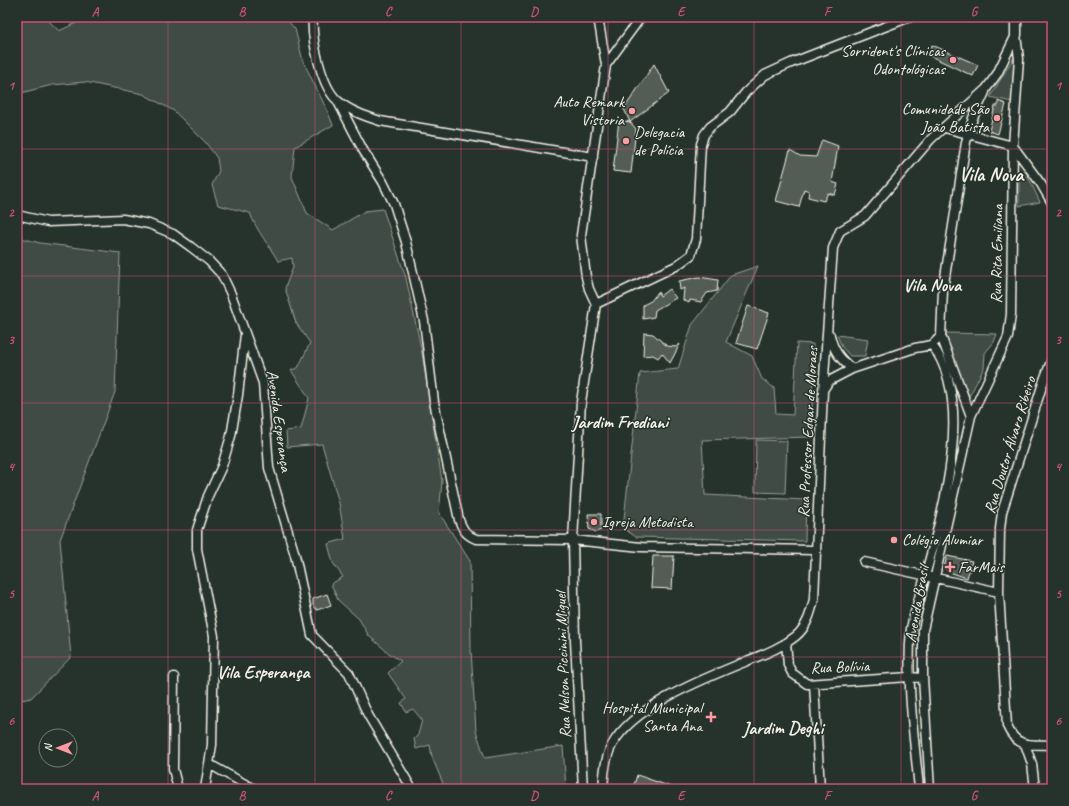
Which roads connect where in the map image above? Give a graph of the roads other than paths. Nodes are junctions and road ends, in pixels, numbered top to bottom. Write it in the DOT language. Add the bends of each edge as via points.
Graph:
graph roads {
  1 [pos="313,17"];
  2 [pos="598,17"];
  3 [pos="641,17"];
  4 [pos="910,17"];
  5 [pos="1016,17"];
  6 [pos="1016,35"];
  7 [pos="606,64"];
  8 [pos="986,89"];
  9 [pos="337,100"];
  10 [pos="945,128"];
  11 [pos="968,134"];
  12 [pos="1013,146"];
  13 [pos="593,157"];
  14 [pos="1052,203"];
  15 [pos="17,215"];
  16 [pos="596,304"];
  17 [pos="828,326"];
  18 [pos="245,334"];
  19 [pos="941,336"];
  20 [pos="932,344"];
  21 [pos="1052,359"];
  22 [pos="852,369"];
  23 [pos="823,391"];
  24 [pos="971,416"];
  25 [pos="944,500"];
  26 [pos="952,503"];
  27 [pos="573,540"];
  28 [pos="815,550"];
  29 [pos="864,562"];
  30 [pos="925,575"];
  31 [pos="935,577"];
  32 [pos="999,592"];
  33 [pos="786,643"];
  34 [pos="174,677"];
  35 [pos="909,677"];
  36 [pos="924,678"];
  37 [pos="814,684"];
  38 [pos="1025,744"];
  39 [pos="1052,745"];
  40 [pos="209,764"];
  41 [pos="178,789"];
  42 [pos="205,789"];
  43 [pos="254,789"];
  44 [pos="412,789"];
  45 [pos="583,789"];
  46 [pos="603,789"];
  47 [pos="820,789"];
  48 [pos="919,789"];
  49 [pos="930,789"];
  50 [pos="1035,789"];
  1 -- 9 [label="street" via="316,56 323,76"];
  2 -- 7 [label="street"];
  3 -- 7 [label="street"];
  4 -- 16 [label="street" via="791,62 765,75 746,92 730,112 710,127 704,135 701,144 696,239 691,255 676,266"];
  5 -- 6 [label="street"];
  6 -- 8 [label="street, Rua Professor Edgar de Moraes" via="997,74"];
  6 -- 12 [label="street, Rua Rita Emiliana" via="1018,59"];
  7 -- 13 [label="street"];
  8 -- 10 [label="street, Rua Professor Edgar de Moraes"];
  8 -- 11 [label="street"];
  9 -- 13 [label="street" via="357,113 380,121"];
  9 -- 27 [label="street" via="363,150 384,182 406,242 424,321 434,402 458,520 463,530 476,539"];
  10 -- 11 [label="street"];
  10 -- 17 [label="street, Rua Professor Edgar de Moraes" via="913,159 865,216 845,227 836,237 833,248"];
  11 -- 12 [label="street"];
  11 -- 19 [label="street" via="944,290"];
  12 -- 14 [label="street"];
  12 -- 24 [label="street, Rua Rita Emiliana" via="1011,314 1008,337"];
  13 -- 16 [label="street" via="581,235 586,277"];
  15 -- 18 [label="street, Avenida Esperança" via="48,222 100,219 135,221 173,234 209,261 222,275 232,294"];
  16 -- 27 [label="street, Rua Nelson Piccinini Miguel" via="581,402"];
  17 -- 22 [label="street" via="833,347 842,361"];
  17 -- 23 [label="street, Rua Professor Edgar de Moraes"];
  18 -- 40 [label="street" via="231,436 196,534 214,636 214,692"];
  18 -- 44 [label="street, Avenida Esperança" via="263,383 269,468 295,555 312,634 349,673 368,715"];
  19 -- 20 [label="street"];
  19 -- 24 [label="street"];
  20 -- 22 [label="street"];
  20 -- 25 [label="street, Avenida Brasil" via="944,362 953,405 952,445"];
  21 -- 32 [label="street, Rua Doutor Álvaro Ribeiro" via="1002,512"];
  22 -- 23 [label="street" via="829,381"];
  23 -- 28 [label="street, Rua Professor Edgar de Moraes"];
  24 -- 26 [label="street, Avenida Brasil"];
  25 -- 26 [label="street"];
  25 -- 30 [label="street, Avenida Brasil"];
  26 -- 31 [label="street, Avenida Brasil"];
  27 -- 28 [label="street" via="641,547"];
  27 -- 45 [label="street, Rua Nelson Piccinini Miguel" via="575,641"];
  28 -- 33 [label="street, Rua Professor Edgar de Moraes" via="814,599 811,612 804,627"];
  29 -- 30 [label="street"];
  30 -- 31 [label="street"];
  30 -- 35 [label="street, Avenida Brasil" via="911,628"];
  31 -- 32 [label="street"];
  31 -- 36 [label="street, Avenida Brasil" via="924,630"];
  32 -- 38 [label="street, Rua Doutor Álvaro Ribeiro" via="1007,726 1018,742"];
  33 -- 37 [label="street, Rua Bolívia" via="788,665 792,673 807,684"];
  33 -- 46 [label="street, Rua Professor Edgar de Moraes" via="663,700 623,728 612,744"];
  34 -- 41 [label="street" via="173,768"];
  35 -- 36 [label="street, Rua Bolívia"];
  35 -- 37 [label="street, Rua Bolívia"];
  35 -- 48 [label="street, Avenida Brasil"];
  36 -- 49 [label="street, Avenida Brasil"];
  37 -- 47 [label="street"];
  38 -- 39 [label="street"];
  38 -- 50 [label="street" via="1032,764"];
  40 -- 42 [label="street"];
  40 -- 43 [label="street"];
}
